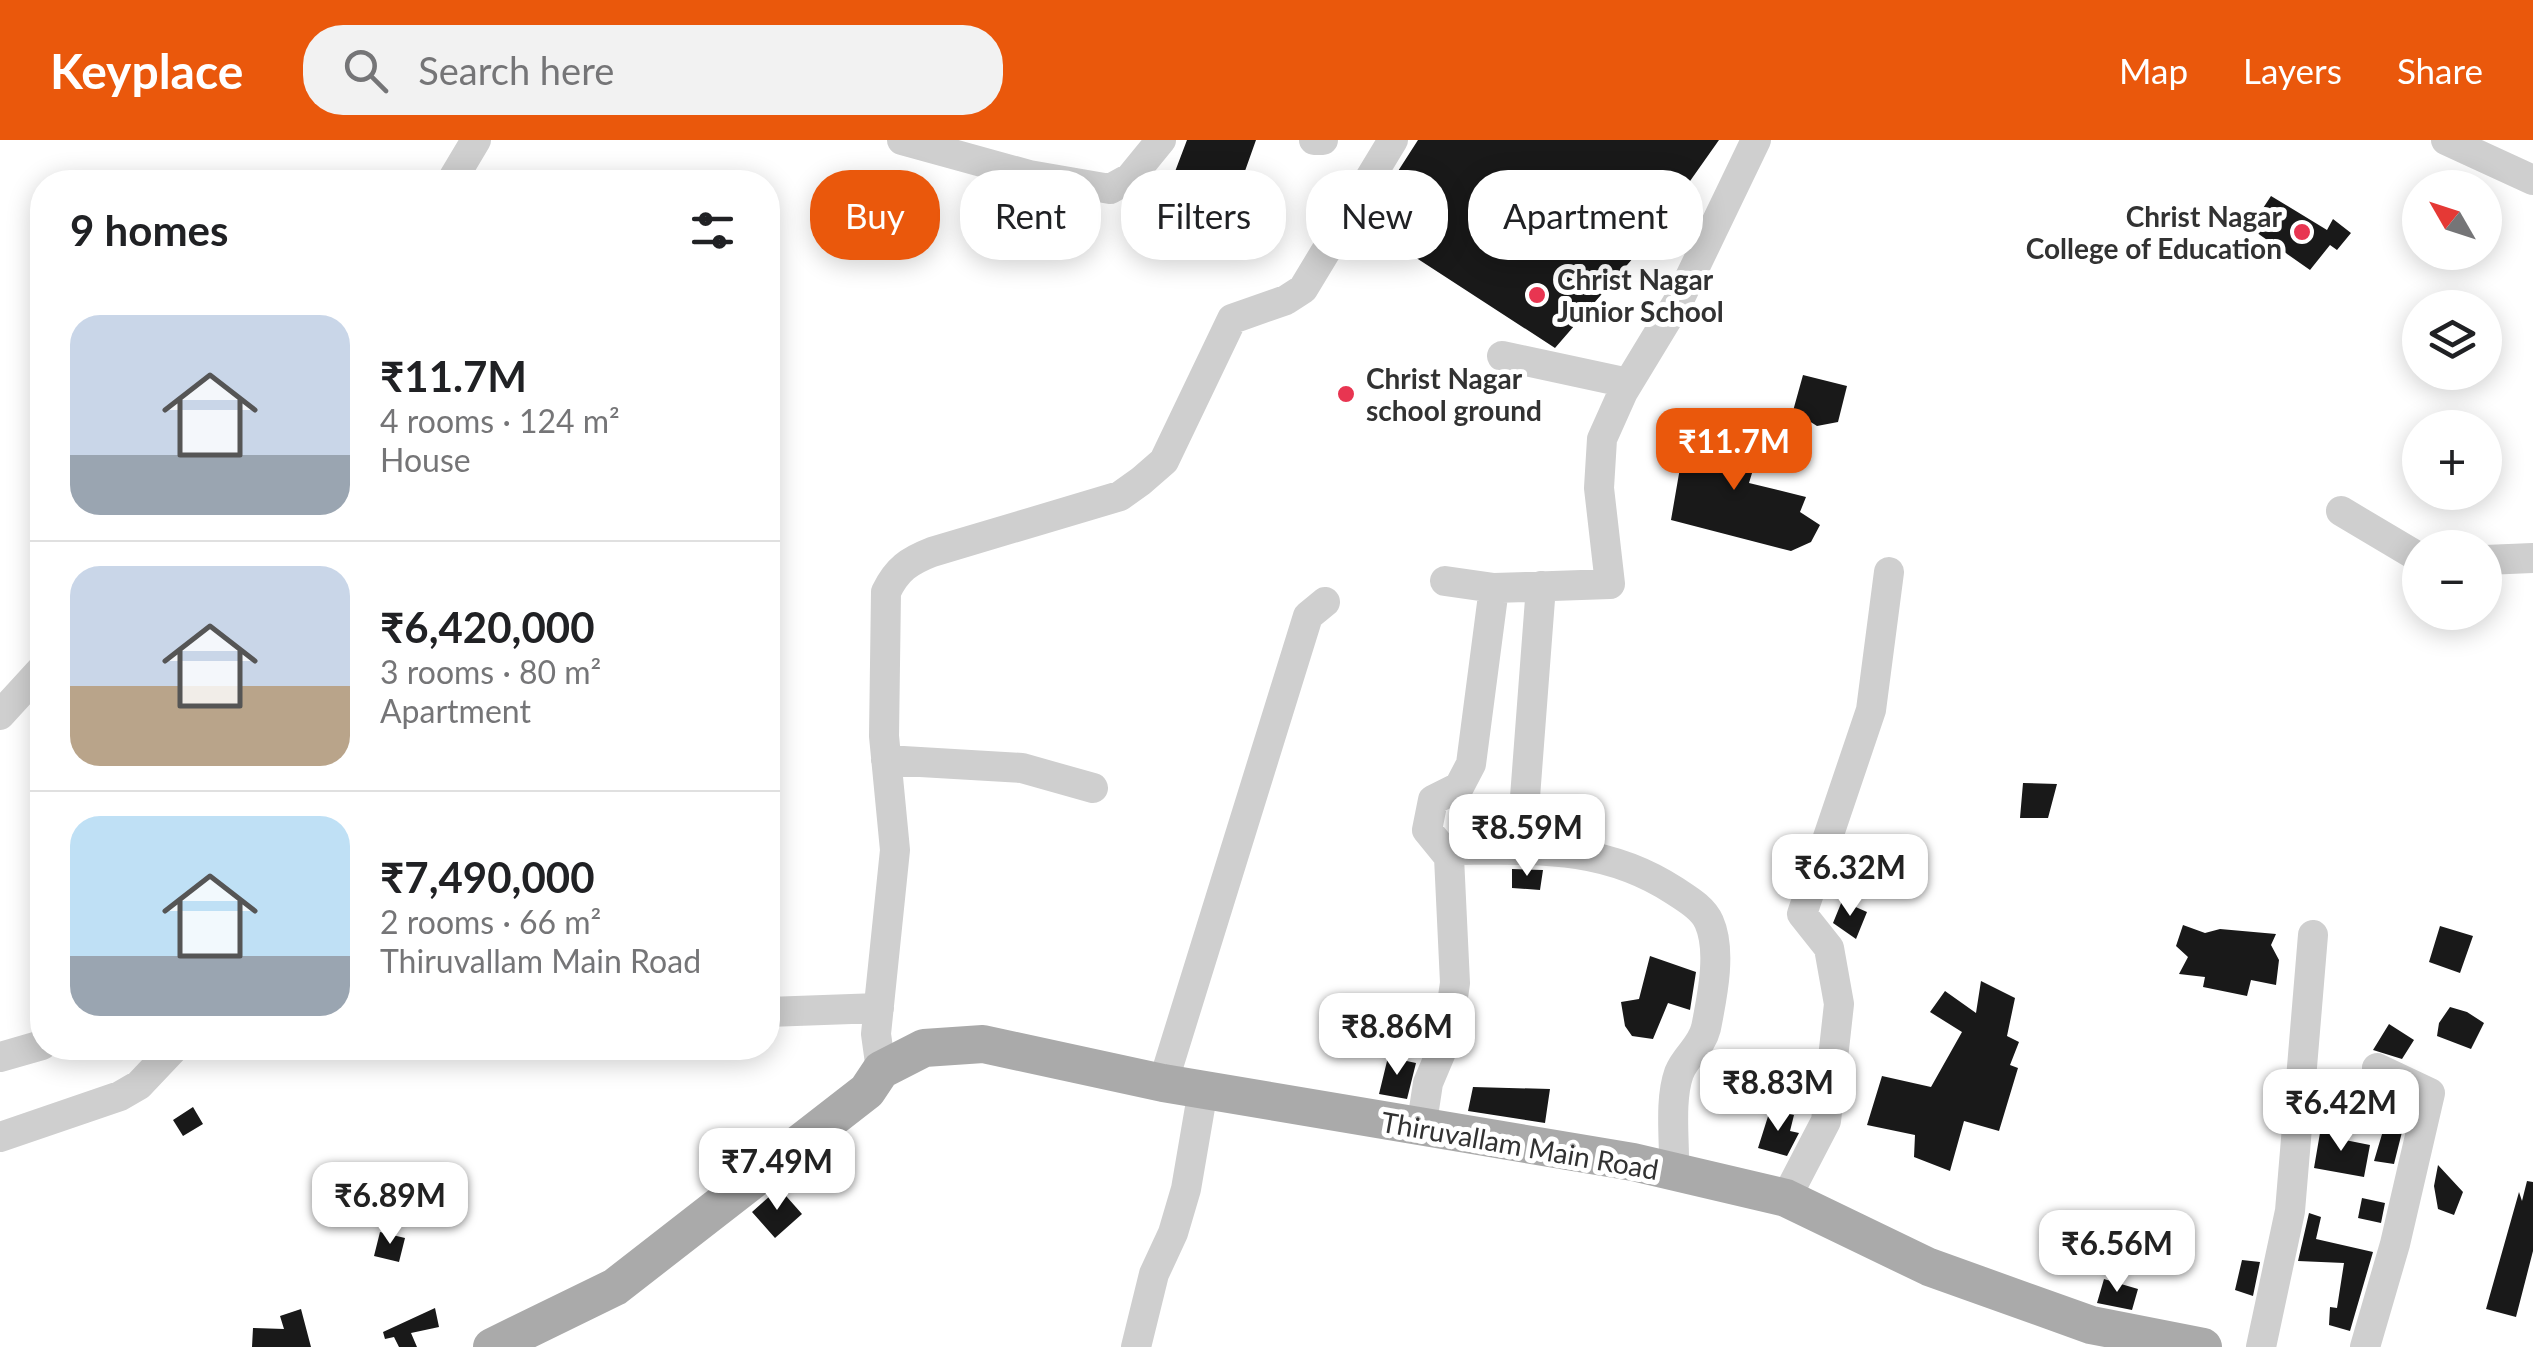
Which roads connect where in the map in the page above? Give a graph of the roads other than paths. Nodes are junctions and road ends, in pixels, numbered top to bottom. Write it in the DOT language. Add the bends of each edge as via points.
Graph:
graph roads {
  1 [pos="476,140"];
  2 [pos="902,140"];
  3 [pos="1161,140"];
  4 [pos="1314,140"];
  5 [pos="1322,140"];
  6 [pos="1393,140"];
  7 [pos="1756,140"];
  8 [pos="2446,140"];
  9 [pos="458,170"];
  10 [pos="2533,180"];
  11 [pos="1502,356"];
  12 [pos="1628,384"];
  13 [pos="2341,510"];
  14 [pos="2402,547"];
  15 [pos="2533,558"];
  16 [pos="2502,559"];
  17 [pos="1889,572"];
  18 [pos="1445,580"];
  19 [pos="1541,586"];
  20 [pos="1494,588"];
  21 [pos="1324,602"];
  22 [pos="30,683"];
  23 [pos="0,715"];
  24 [pos="886,760"];
  25 [pos="1092,788"];
  26 [pos="1446,850"];
  27 [pos="1520,850"];
  28 [pos="2313,936"];
  29 [pos="879,1008"];
  30 [pos="780,1012"];
  31 [pos="30,1048"];
  32 [pos="0,1057"];
  33 [pos="163,1060"];
  34 [pos="2377,1068"];
  35 [pos="880,1070"];
  36 [pos="1163,1083"];
  37 [pos="1203,1090"];
  38 [pos="1421,1128"];
  39 [pos="0,1137"];
  40 [pos="1674,1172"];
  41 [pos="1786,1198"];
  42 [pos="492,1347"];
  43 [pos="1136,1347"];
  44 [pos="2202,1347"];
  45 [pos="2260,1347"];
  46 [pos="2365,1347"];
  1 -- 9 [label="street"];
  2 -- 3 [label="street" via="1029,175 1110,188 1130,178"];
  4 -- 5 [label="street"];
  6 -- 24 [label="street" via="1304,289 1232,319 1164,461 1120,496 932,552 894,575 886,592"];
  7 -- 12 [label="street" via="1680,298"];
  8 -- 10 [label="street"];
  11 -- 12 [label="street"];
  12 -- 19 [label="street" via="1602,438 1599,488 1610,584"];
  13 -- 14 [label="street"];
  15 -- 16 [label="street"];
  17 -- 41 [label="street" via="1871,710 1802,914 1829,948 1840,1004 1826,1121"];
  18 -- 20 [label="street"];
  19 -- 20 [label="street"];
  19 -- 27 [label="street"];
  20 -- 26 [label="street" via="1472,764 1459,787 1433,800 1427,825"];
  21 -- 36 [label="street" via="1308,616"];
  22 -- 23 [label="street"];
  24 -- 25 [label="street" via="1022,768"];
  24 -- 29 [label="street" via="895,850"];
  26 -- 27 [label="street"];
  26 -- 38 [label="street" via="1453,1010 1428,1082"];
  27 -- 40 [label="street" via="1625,863 1694,905 1710,923 1710,1001 1702,1043 1678,1075"];
  28 -- 45 [label="street" via="2290,1211"];
  29 -- 30 [label="street"];
  29 -- 35 [label="street"];
  31 -- 32 [label="street"];
  33 -- 39 [label="street" via="120,1096"];
  34 -- 46 [label="street" via="2430,1093"];
  35 -- 36 [label="main road, Thiruvallam Main Road" via="924,1048 983,1044"];
  35 -- 42 [label="main road, Thiruvallam Main Road" via="867,1092 615,1287"];
  36 -- 37 [label="main road, Thiruvallam Main Road"];
  37 -- 38 [label="main road, Thiruvallam Main Road"];
  37 -- 43 [label="street" via="1186,1189"];
  38 -- 40 [label="main road, Thiruvallam Main Road"];
  40 -- 41 [label="main road, Thiruvallam Main Road"];
  41 -- 44 [label="main road, Thiruvallam Main Road" via="1929,1267 2091,1325"];
}
